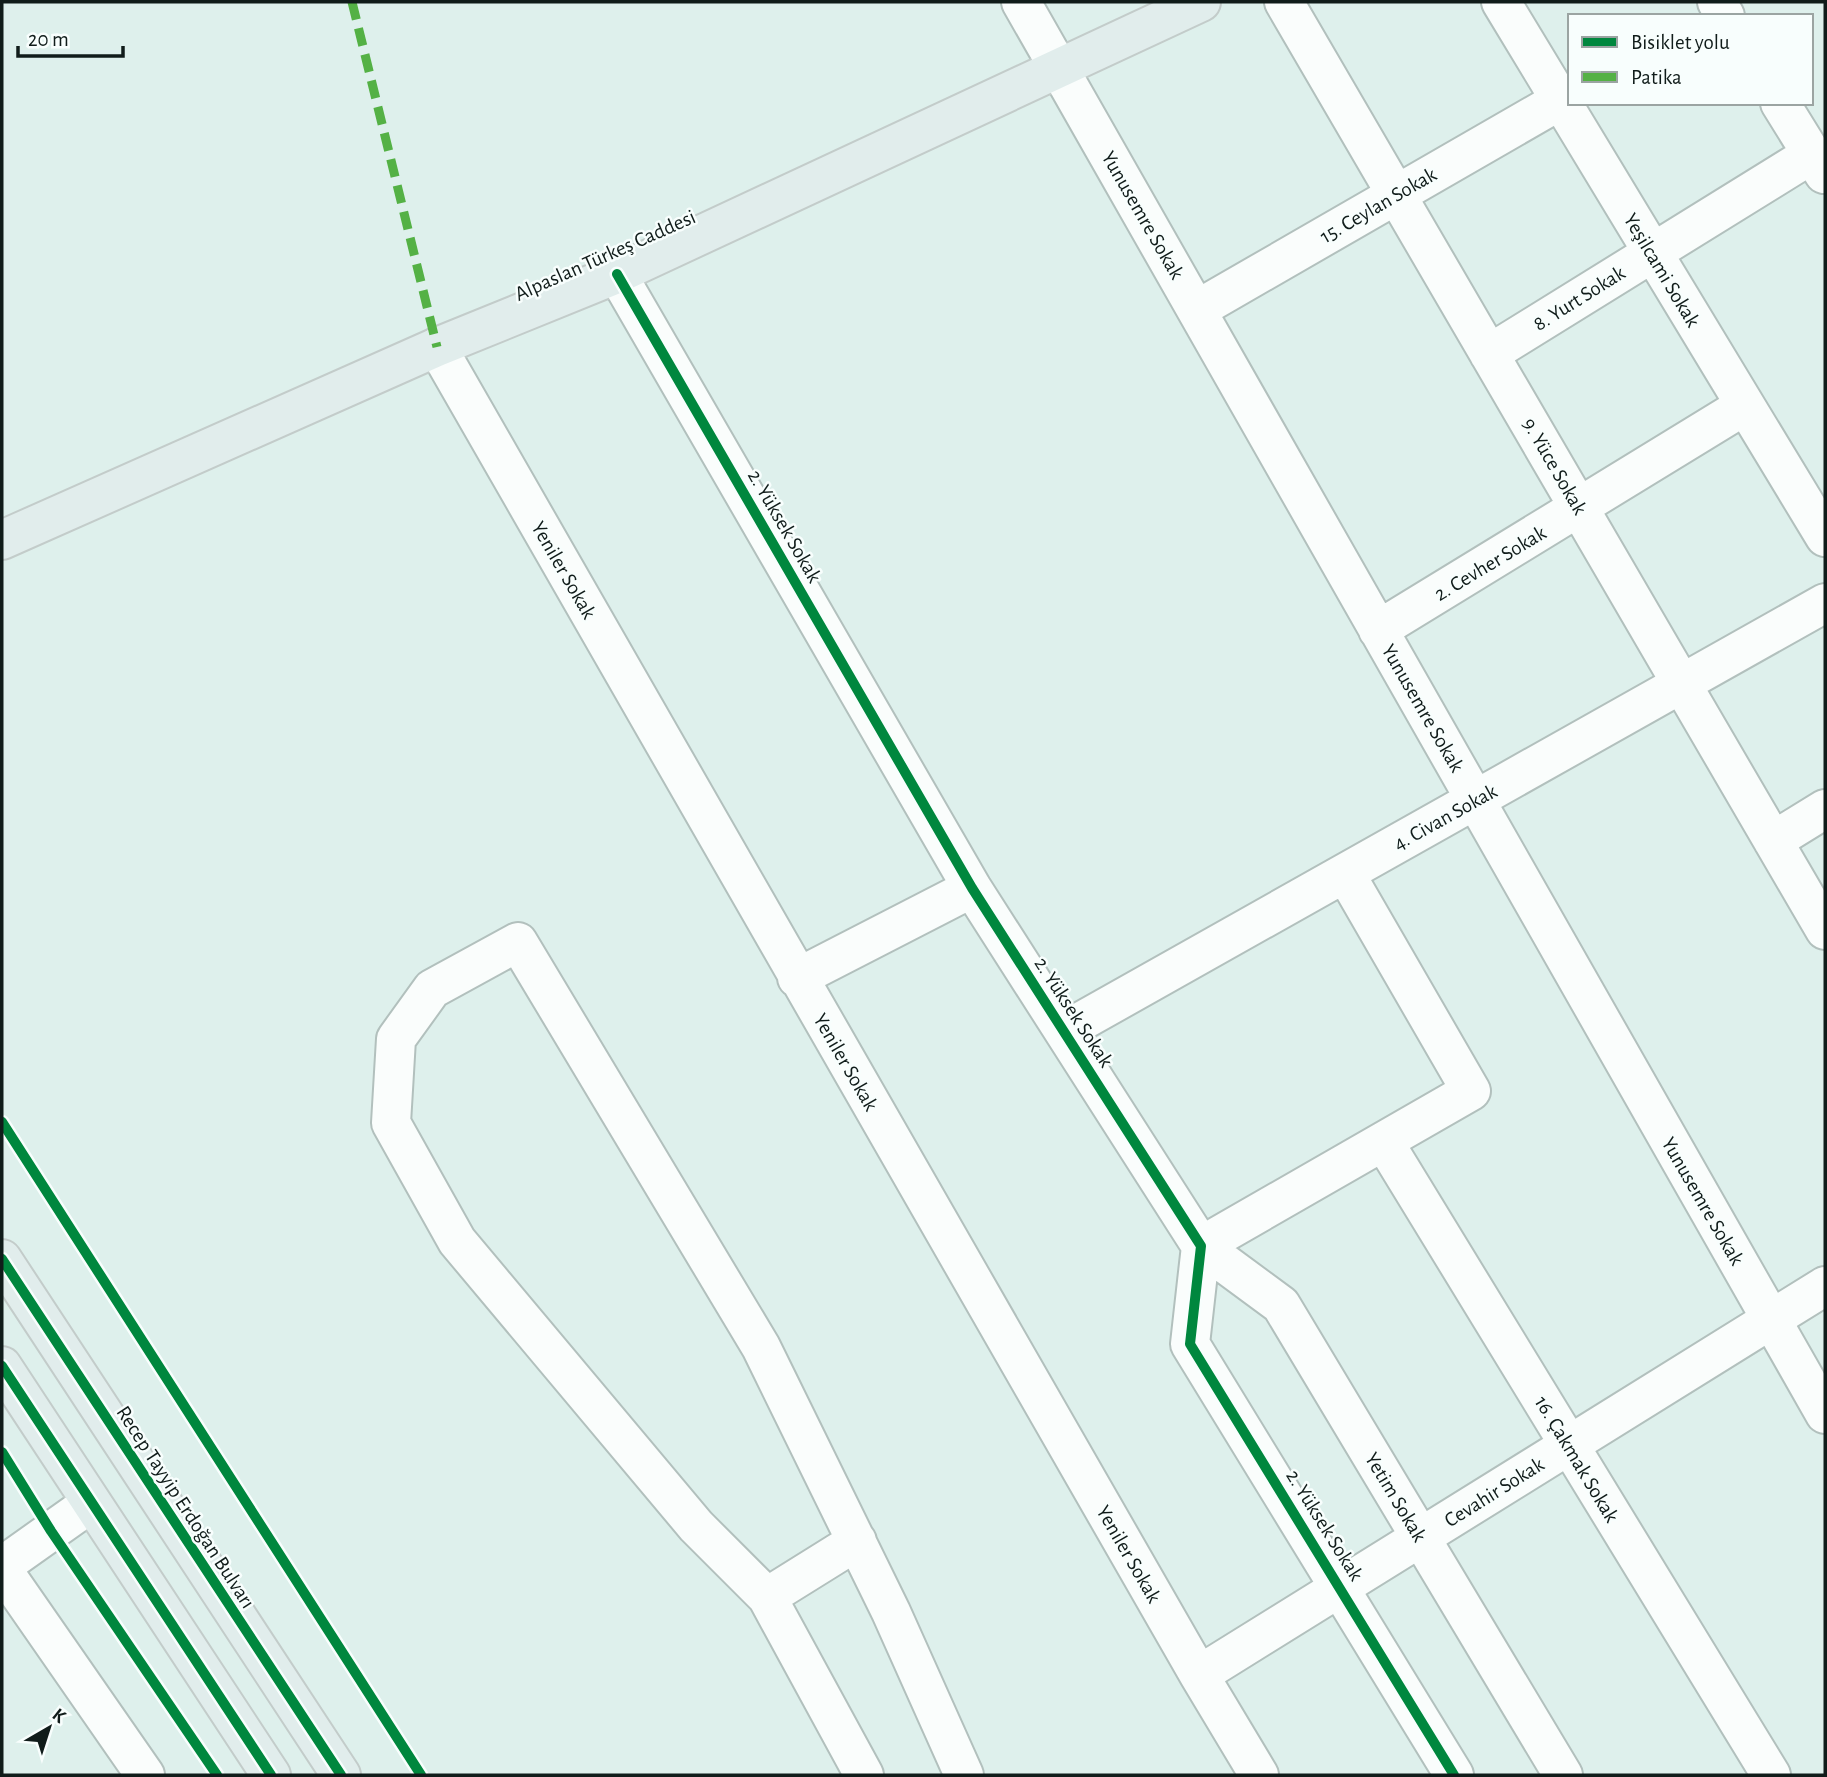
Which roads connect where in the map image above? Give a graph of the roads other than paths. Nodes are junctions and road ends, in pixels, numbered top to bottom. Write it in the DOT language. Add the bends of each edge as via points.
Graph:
graph roads {
  1 [pos="1021,2"];
  2 [pos="1201,2"];
  3 [pos="1284,2"];
  4 [pos="1501,2"];
  5 [pos="1057,69"];
  6 [pos="1559,101"];
  7 [pos="1781,105"];
  8 [pos="1818,165"];
  9 [pos="1397,195"];
  10 [pos="1652,253"];
  11 [pos="617,274"];
  12 [pos="1198,309"];
  13 [pos="437,347"];
  14 [pos="1489,354"];
  15 [pos="1744,406"];
  16 [pos="1580,509"];
  17 [pos="8,535"];
  18 [pos="1825,537"];
  19 [pos="1825,603"];
  20 [pos="1378,630"];
  21 [pos="1680,685"];
  22 [pos="1476,800"];
  23 [pos="1825,809"];
  24 [pos="1773,841"];
  25 [pos="1345,873"];
  26 [pos="972,888"];
  27 [pos="1825,930"];
  28 [pos="797,978"];
  29 [pos="1064,1031"];
  30 [pos="1384,1142"];
  31 [pos="1200,1246"];
  32 [pos="2,1259"];
  33 [pos="1825,1286"];
  34 [pos="1771,1320"];
  35 [pos="2,1366"];
  36 [pos="1825,1414"];
  37 [pos="1568,1446"];
  38 [pos="90,1503"];
  39 [pos="1420,1538"];
  40 [pos="857,1541"];
  41 [pos="2,1568"];
  42 [pos="1341,1587"];
  43 [pos="767,1597"];
  44 [pos="1199,1675"];
  45 [pos="145,1775"];
  46 [pos="271,1775"];
  47 [pos="341,1775"];
  48 [pos="864,1775"];
  49 [pos="964,1775"];
  50 [pos="1259,1775"];
  51 [pos="1454,1775"];
  52 [pos="1563,1775"];
  53 [pos="1771,1775"];
  1 -- 5 [label="street, Yunusemre Sokak"];
  2 -- 5 [label="main road, Alpaslan Türkeş Caddesi"];
  3 -- 9 [label="street, 9. Yüce Sokak"];
  4 -- 6 [label="street, Yeşilcami Sokak"];
  5 -- 11 [label="main road, Alpaslan Türkeş Caddesi"];
  5 -- 12 [label="street, Yunusemre Sokak"];
  6 -- 9 [label="street, 15. Ceylan Sokak"];
  6 -- 10 [label="street, Yeşilcami Sokak"];
  7 -- 8 [label="street"];
  8 -- 10 [label="street, 8. Yurt Sokak"];
  9 -- 12 [label="street, 15. Ceylan Sokak"];
  9 -- 14 [label="street, 9. Yüce Sokak"];
  10 -- 14 [label="street, 8. Yurt Sokak"];
  10 -- 15 [label="street, Yeşilcami Sokak"];
  11 -- 13 [label="main road, Alpaslan Türkeş Caddesi"];
  11 -- 26 [label="street, 2. Yüksek Sokak"];
  12 -- 20 [label="street, Yunusemre Sokak"];
  13 -- 17 [label="main road, Alpaslan Türkeş Caddesi"];
  13 -- 28 [label="street, Yeniler Sokak"];
  14 -- 16 [label="street, 9. Yüce Sokak"];
  15 -- 16 [label="street, 2. Cevher Sokak"];
  15 -- 18 [label="street, Yeşilcami Sokak"];
  16 -- 20 [label="street, 2. Cevher Sokak"];
  16 -- 21 [label="street, 9. Yüce Sokak"];
  19 -- 21 [label="street, 4. Civan Sokak"];
  20 -- 22 [label="street, Yunusemre Sokak"];
  21 -- 22 [label="street, 4. Civan Sokak"];
  21 -- 24 [label="street, 9. Yüce Sokak"];
  22 -- 25 [label="street, 4. Civan Sokak"];
  22 -- 34 [label="street, Yunusemre Sokak"];
  23 -- 24 [label="street"];
  24 -- 27 [label="street, 9. Yüce Sokak"];
  25 -- 29 [label="street, 4. Civan Sokak"];
  25 -- 30 [label="street" via="1471,1091"];
  26 -- 28 [label="street"];
  26 -- 29 [label="street, 2. Yüksek Sokak"];
  28 -- 44 [label="street, Yeniler Sokak"];
  29 -- 31 [label="street, 2. Yüksek Sokak"];
  30 -- 31 [label="street"];
  30 -- 37 [label="street, 16. Çakmak Sokak"];
  31 -- 39 [label="street, Yetim Sokak" via="1281,1305"];
  31 -- 42 [label="street, 2. Yüksek Sokak" via="1191,1344"];
  32 -- 47 [label="main road, Recep Tayyip Erdoğan Bulvarı"];
  33 -- 34 [label="street, Cevahir Sokak"];
  34 -- 36 [label="street, Yunusemre Sokak"];
  34 -- 37 [label="street, Cevahir Sokak"];
  35 -- 38 [label="main road"];
  37 -- 39 [label="street, Cevahir Sokak"];
  37 -- 53 [label="street, 16. Çakmak Sokak"];
  38 -- 41 [label="street"];
  38 -- 46 [label="main road"];
  39 -- 42 [label="street, Cevahir Sokak"];
  39 -- 52 [label="street, Yetim Sokak"];
  40 -- 43 [label="street"];
  40 -- 43 [label="street" via="761,1347 518,942 432,989 396,1039 391,1123 457,1241 696,1526"];
  40 -- 49 [label="street"];
  41 -- 45 [label="street"];
  42 -- 44 [label="street, Cevahir Sokak"];
  42 -- 51 [label="street, 2. Yüksek Sokak"];
  43 -- 48 [label="street"];
  44 -- 50 [label="street, Yeniler Sokak"];
}
